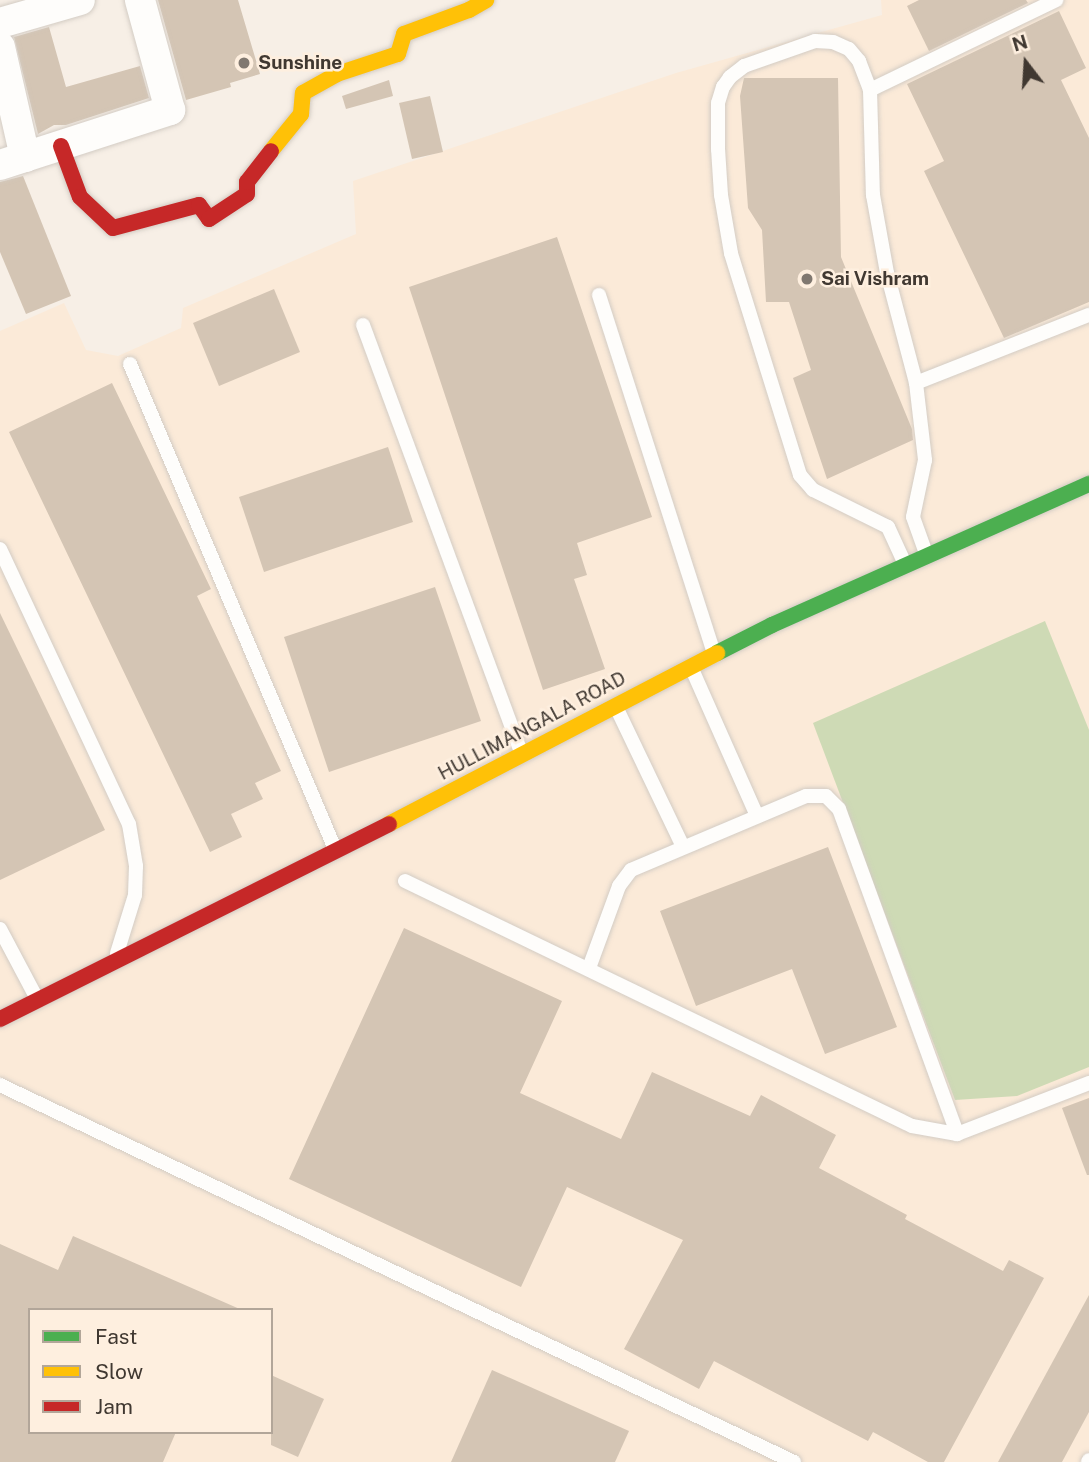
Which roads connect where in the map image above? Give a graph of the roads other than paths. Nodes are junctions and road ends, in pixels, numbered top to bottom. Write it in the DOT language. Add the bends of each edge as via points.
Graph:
graph roads {
  1 [pos="80,0"];
  2 [pos="141,0"];
  3 [pos="486,0"];
  4 [pos="1056,0"];
  5 [pos="0,23"];
  6 [pos="0,47"];
  7 [pos="870,90"];
  8 [pos="61,146"];
  9 [pos="13,161"];
  10 [pos="599,295"];
  11 [pos="1089,315"];
  12 [pos="363,325"];
  13 [pos="130,363"];
  14 [pos="916,383"];
  15 [pos="1089,484"];
  16 [pos="913,517"];
  17 [pos="888,527"];
  18 [pos="0,549"];
  19 [pos="927,556"];
  20 [pos="905,565"];
  21 [pos="714,655"];
  22 [pos="691,667"];
  23 [pos="616,706"];
  24 [pos="522,755"];
  25 [pos="757,816"];
  26 [pos="683,847"];
  27 [pos="336,852"];
  28 [pos="405,881"];
  29 [pos="0,929"];
  30 [pos="114,964"];
  31 [pos="589,968"];
  32 [pos="38,1000"];
  33 [pos="0,1019"];
  34 [pos="1089,1083"];
  35 [pos="0,1085"];
  36 [pos="957,1134"];
  37 [pos="793,1462"];
  1 -- 5 [label="street"];
  2 -- 8 [label="street" via="170,110"];
  3 -- 8 [label="street" via="404,34 398,54 337,74 303,93 301,114 247,182 247,194 208,219 199,205 113,228 80,197"];
  4 -- 7 [label="lane"];
  6 -- 9 [label="street"];
  7 -- 14 [label="lane" via="873,195 887,272"];
  7 -- 17 [label="lane" via="859,61 849,49 833,42 815,41 744,66 723,87 718,103 718,149 731,253 800,475 813,490"];
  8 -- 9 [label="street"];
  10 -- 21 [label="lane"];
  11 -- 14 [label="lane"];
  12 -- 24 [label="lane"];
  13 -- 27 [label="lane"];
  14 -- 16 [label="lane" via="925,460"];
  15 -- 19 [label="street, HULLIMANGALA ROAD"];
  16 -- 17 [label="lane"];
  16 -- 19 [label="lane"];
  17 -- 20 [label="lane"];
  18 -- 30 [label="lane" via="134,842 135,895"];
  19 -- 20 [label="street, HULLIMANGALA ROAD"];
  20 -- 21 [label="street, HULLIMANGALA ROAD"];
  21 -- 22 [label="street, HULLIMANGALA ROAD"];
  22 -- 23 [label="street, HULLIMANGALA ROAD"];
  22 -- 25 [label="lane"];
  23 -- 24 [label="street, HULLIMANGALA ROAD"];
  23 -- 26 [label="lane"];
  24 -- 27 [label="street, HULLIMANGALA ROAD"];
  25 -- 26 [label="lane"];
  25 -- 36 [label="lane" via="806,796 826,796 835,802"];
  26 -- 31 [label="lane" via="639,865 625,877"];
  27 -- 30 [label="street, HULLIMANGALA ROAD"];
  28 -- 31 [label="lane"];
  29 -- 32 [label="lane"];
  30 -- 32 [label="street, HULLIMANGALA ROAD"];
  31 -- 36 [label="lane" via="879,1112 912,1126"];
  32 -- 33 [label="street, HULLIMANGALA ROAD"];
  34 -- 36 [label="lane"];
  35 -- 37 [label="lane"];
}
